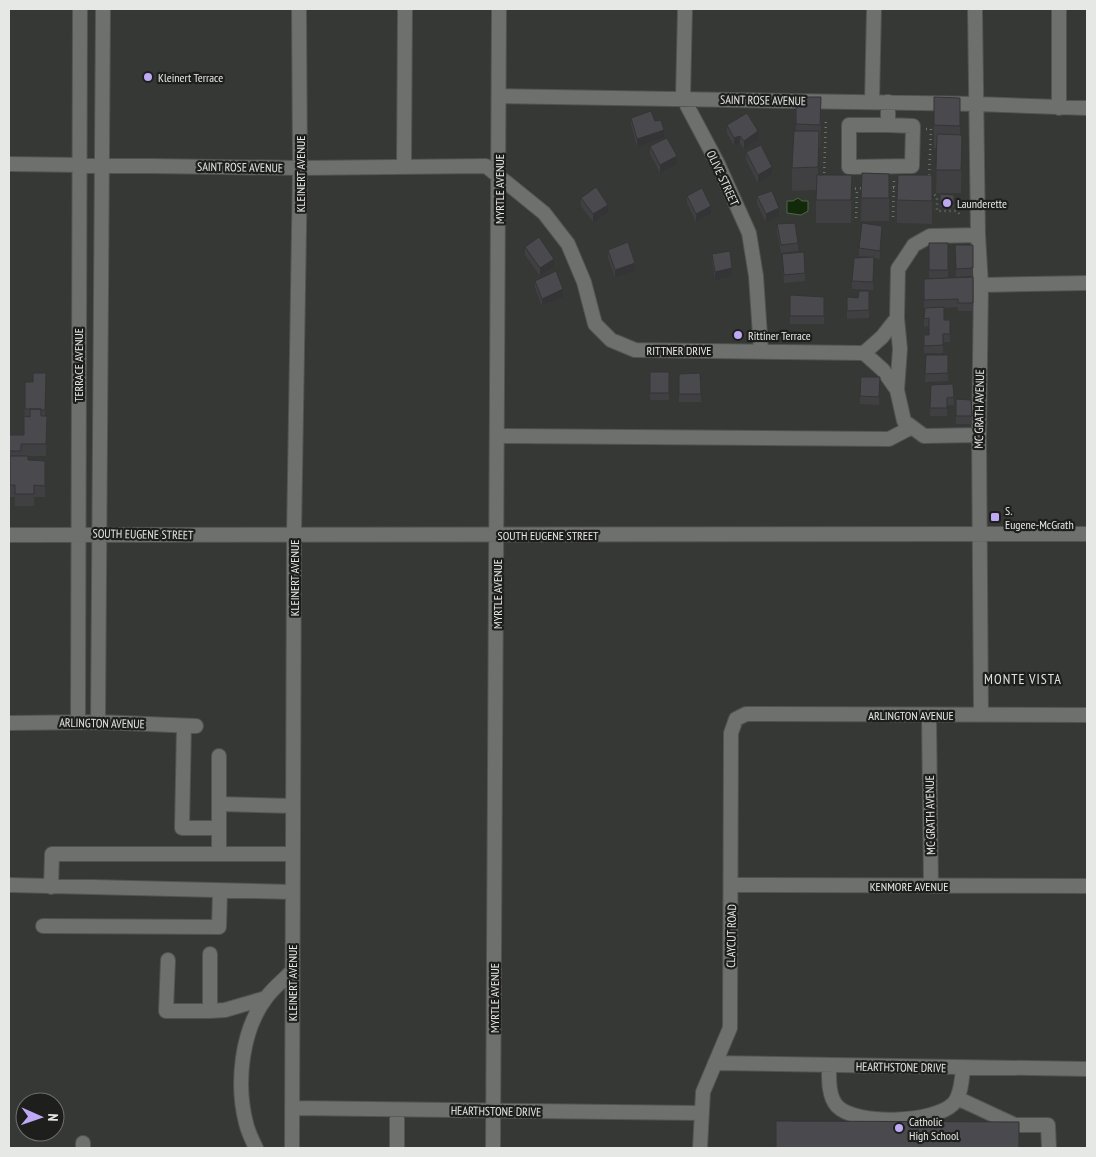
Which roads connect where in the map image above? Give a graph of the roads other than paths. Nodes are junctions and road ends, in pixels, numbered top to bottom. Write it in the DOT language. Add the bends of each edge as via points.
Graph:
graph roads {
  1 [pos="80,9"];
  2 [pos="103,9"];
  3 [pos="299,9"];
  4 [pos="405,9"];
  5 [pos="500,9"];
  6 [pos="684,9"];
  7 [pos="874,9"];
  8 [pos="975,9"];
  9 [pos="1059,9"];
  10 [pos="499,96"];
  11 [pos="683,98"];
  12 [pos="872,102"];
  13 [pos="888,102"];
  14 [pos="977,104"];
  15 [pos="1059,108"];
  16 [pos="1087,108"];
  17 [pos="888,125"];
  18 [pos="9,164"];
  19 [pos="79,165"];
  20 [pos="103,165"];
  21 [pos="404,167"];
  22 [pos="300,168"];
  23 [pos="499,174"];
  24 [pos="978,235"];
  25 [pos="1087,284"];
  26 [pos="981,285"];
  27 [pos="897,318"];
  28 [pos="761,350"];
  29 [pos="864,353"];
  30 [pos="897,390"];
  31 [pos="912,427"];
  32 [pos="978,435"];
  33 [pos="497,436"];
  34 [pos="100,533"];
  35 [pos="77,534"];
  36 [pos="980,534"];
  37 [pos="1087,534"];
  38 [pos="9,535"];
  39 [pos="497,535"];
  40 [pos="294,536"];
  41 [pos="981,714"];
  42 [pos="1087,714"];
  43 [pos="929,715"];
  44 [pos="736,719"];
  45 [pos="78,722"];
  46 [pos="98,722"];
  47 [pos="9,723"];
  48 [pos="219,756"];
  49 [pos="219,804"];
  50 [pos="293,806"];
  51 [pos="219,828"];
  52 [pos="219,854"];
  53 [pos="292,854"];
  54 [pos="9,886"];
  55 [pos="732,886"];
  56 [pos="931,886"];
  57 [pos="1087,886"];
  58 [pos="51,887"];
  59 [pos="220,891"];
  60 [pos="292,892"];
  61 [pos="43,926"];
  62 [pos="210,954"];
  63 [pos="168,960"];
  64 [pos="292,971"];
  65 [pos="266,998"];
  66 [pos="210,1011"];
  67 [pos="714,1063"];
  68 [pos="830,1066"];
  69 [pos="963,1068"];
  70 [pos="1087,1069"];
  71 [pos="957,1098"];
  72 [pos="293,1108"];
  73 [pos="397,1110"];
  74 [pos="493,1111"];
  75 [pos="700,1113"];
  76 [pos="256,1148"];
  77 [pos="292,1148"];
  78 [pos="397,1148"];
  79 [pos="493,1148"];
  80 [pos="700,1148"];
  81 [pos="1048,1148"];
  1 -- 19 [label="street, TERRACE AVENUE"];
  2 -- 20 [label="street, TERRACE AVENUE"];
  3 -- 22 [label="street, KLEINERT AVENUE"];
  4 -- 21 [label="street"];
  5 -- 10 [label="street, MYRTLE AVENUE"];
  6 -- 11 [label="street, OLIVE STREET"];
  7 -- 12 [label="street"];
  8 -- 14 [label="street, MC GRATH AVENUE"];
  9 -- 15 [label="street"];
  10 -- 11 [label="street, SAINT ROSE AVENUE"];
  10 -- 23 [label="street, MYRTLE AVENUE"];
  11 -- 12 [label="street, SAINT ROSE AVENUE"];
  11 -- 28 [label="street, OLIVE STREET" via="749,233 756,276"];
  12 -- 13 [label="street, SAINT ROSE AVENUE"];
  13 -- 14 [label="street, SAINT ROSE AVENUE"];
  13 -- 17 [label="street"];
  14 -- 15 [label="street, SAINT ROSE AVENUE"];
  14 -- 24 [label="street, MC GRATH AVENUE"];
  15 -- 16 [label="street, SAINT ROSE AVENUE"];
  17 -- 17 [label="street" via="913,126 912,166 849,167 849,125"];
  18 -- 19 [label="street, SAINT ROSE AVENUE"];
  19 -- 20 [label="street, SAINT ROSE AVENUE"];
  19 -- 35 [label="street, TERRACE AVENUE"];
  20 -- 22 [label="street, SAINT ROSE AVENUE"];
  20 -- 34 [label="street, TERRACE AVENUE"];
  21 -- 22 [label="street, SAINT ROSE AVENUE"];
  21 -- 23 [label="street, SAINT ROSE AVENUE" via="486,166"];
  22 -- 40 [label="street, KLEINERT AVENUE"];
  23 -- 28 [label="street, RITTNER DRIVE" via="544,213 568,244 584,282 595,324 611,340 635,350"];
  23 -- 33 [label="street, MYRTLE AVENUE"];
  24 -- 26 [label="street, MC GRATH AVENUE"];
  24 -- 27 [label="street" via="930,236 914,245 898,269"];
  25 -- 26 [label="street"];
  26 -- 32 [label="street, MC GRATH AVENUE"];
  27 -- 29 [label="street"];
  27 -- 30 [label="street" via="900,349"];
  28 -- 29 [label="street, RITTNER DRIVE"];
  29 -- 30 [label="street" via="883,370"];
  30 -- 31 [label="street" via="904,421"];
  31 -- 32 [label="street" via="924,436"];
  31 -- 33 [label="street" via="889,439"];
  32 -- 36 [label="street, MC GRATH AVENUE"];
  33 -- 39 [label="street, MYRTLE AVENUE"];
  34 -- 35 [label="street, SOUTH EUGENE STREET"];
  34 -- 40 [label="street, SOUTH EUGENE STREET"];
  34 -- 46 [label="street, TERRACE AVENUE"];
  35 -- 38 [label="street, SOUTH EUGENE STREET"];
  35 -- 45 [label="street, TERRACE AVENUE"];
  36 -- 37 [label="street, SOUTH EUGENE STREET"];
  36 -- 39 [label="street, SOUTH EUGENE STREET"];
  36 -- 41 [label="street, MC GRATH AVENUE"];
  39 -- 40 [label="street, SOUTH EUGENE STREET"];
  39 -- 74 [label="street, MYRTLE AVENUE"];
  40 -- 50 [label="street, KLEINERT AVENUE"];
  41 -- 42 [label="street, ARLINGTON AVENUE"];
  41 -- 43 [label="street, ARLINGTON AVENUE"];
  43 -- 44 [label="street, ARLINGTON AVENUE" via="746,714"];
  43 -- 56 [label="street, MC GRATH AVENUE"];
  44 -- 55 [label="street, CLAYCUT ROAD" via="731,732"];
  45 -- 46 [label="street, ARLINGTON AVENUE"];
  45 -- 47 [label="street, ARLINGTON AVENUE"];
  46 -- 51 [label="street, ARLINGTON AVENUE" via="190,726 182,828"];
  48 -- 49 [label="street"];
  49 -- 50 [label="street"];
  49 -- 51 [label="street"];
  50 -- 53 [label="street, KLEINERT AVENUE"];
  51 -- 52 [label="street"];
  52 -- 53 [label="street"];
  52 -- 58 [label="street" via="52,854"];
  53 -- 60 [label="street, KLEINERT AVENUE"];
  54 -- 58 [label="street"];
  55 -- 56 [label="street, KENMORE AVENUE"];
  55 -- 67 [label="street, CLAYCUT ROAD" via="730,1028"];
  56 -- 57 [label="street, KENMORE AVENUE"];
  58 -- 59 [label="street"];
  59 -- 60 [label="street"];
  59 -- 61 [label="street" via="219,927"];
  60 -- 64 [label="street, KLEINERT AVENUE"];
  62 -- 66 [label="street"];
  63 -- 66 [label="street" via="166,1011"];
  64 -- 65 [label="street"];
  64 -- 72 [label="street, KLEINERT AVENUE"];
  65 -- 66 [label="street"];
  65 -- 76 [label="street" via="254,1019 243,1058 242,1101 246,1125"];
  67 -- 68 [label="street, HEARTHSTONE DRIVE"];
  67 -- 75 [label="street, CLAYCUT ROAD" via="703,1092"];
  68 -- 69 [label="street, HEARTHSTONE DRIVE"];
  68 -- 71 [label="street" via="829,1084 836,1105 847,1114 869,1120 938,1114"];
  69 -- 70 [label="street, HEARTHSTONE DRIVE"];
  69 -- 71 [label="street"];
  71 -- 81 [label="street" via="1015,1125 1048,1125"];
  72 -- 73 [label="street, HEARTHSTONE DRIVE"];
  72 -- 77 [label="street, KLEINERT AVENUE"];
  73 -- 74 [label="street, HEARTHSTONE DRIVE"];
  73 -- 78 [label="street"];
  74 -- 75 [label="street, HEARTHSTONE DRIVE"];
  74 -- 79 [label="street, MYRTLE AVENUE"];
  75 -- 80 [label="street, CLAYCUT ROAD"];
}
